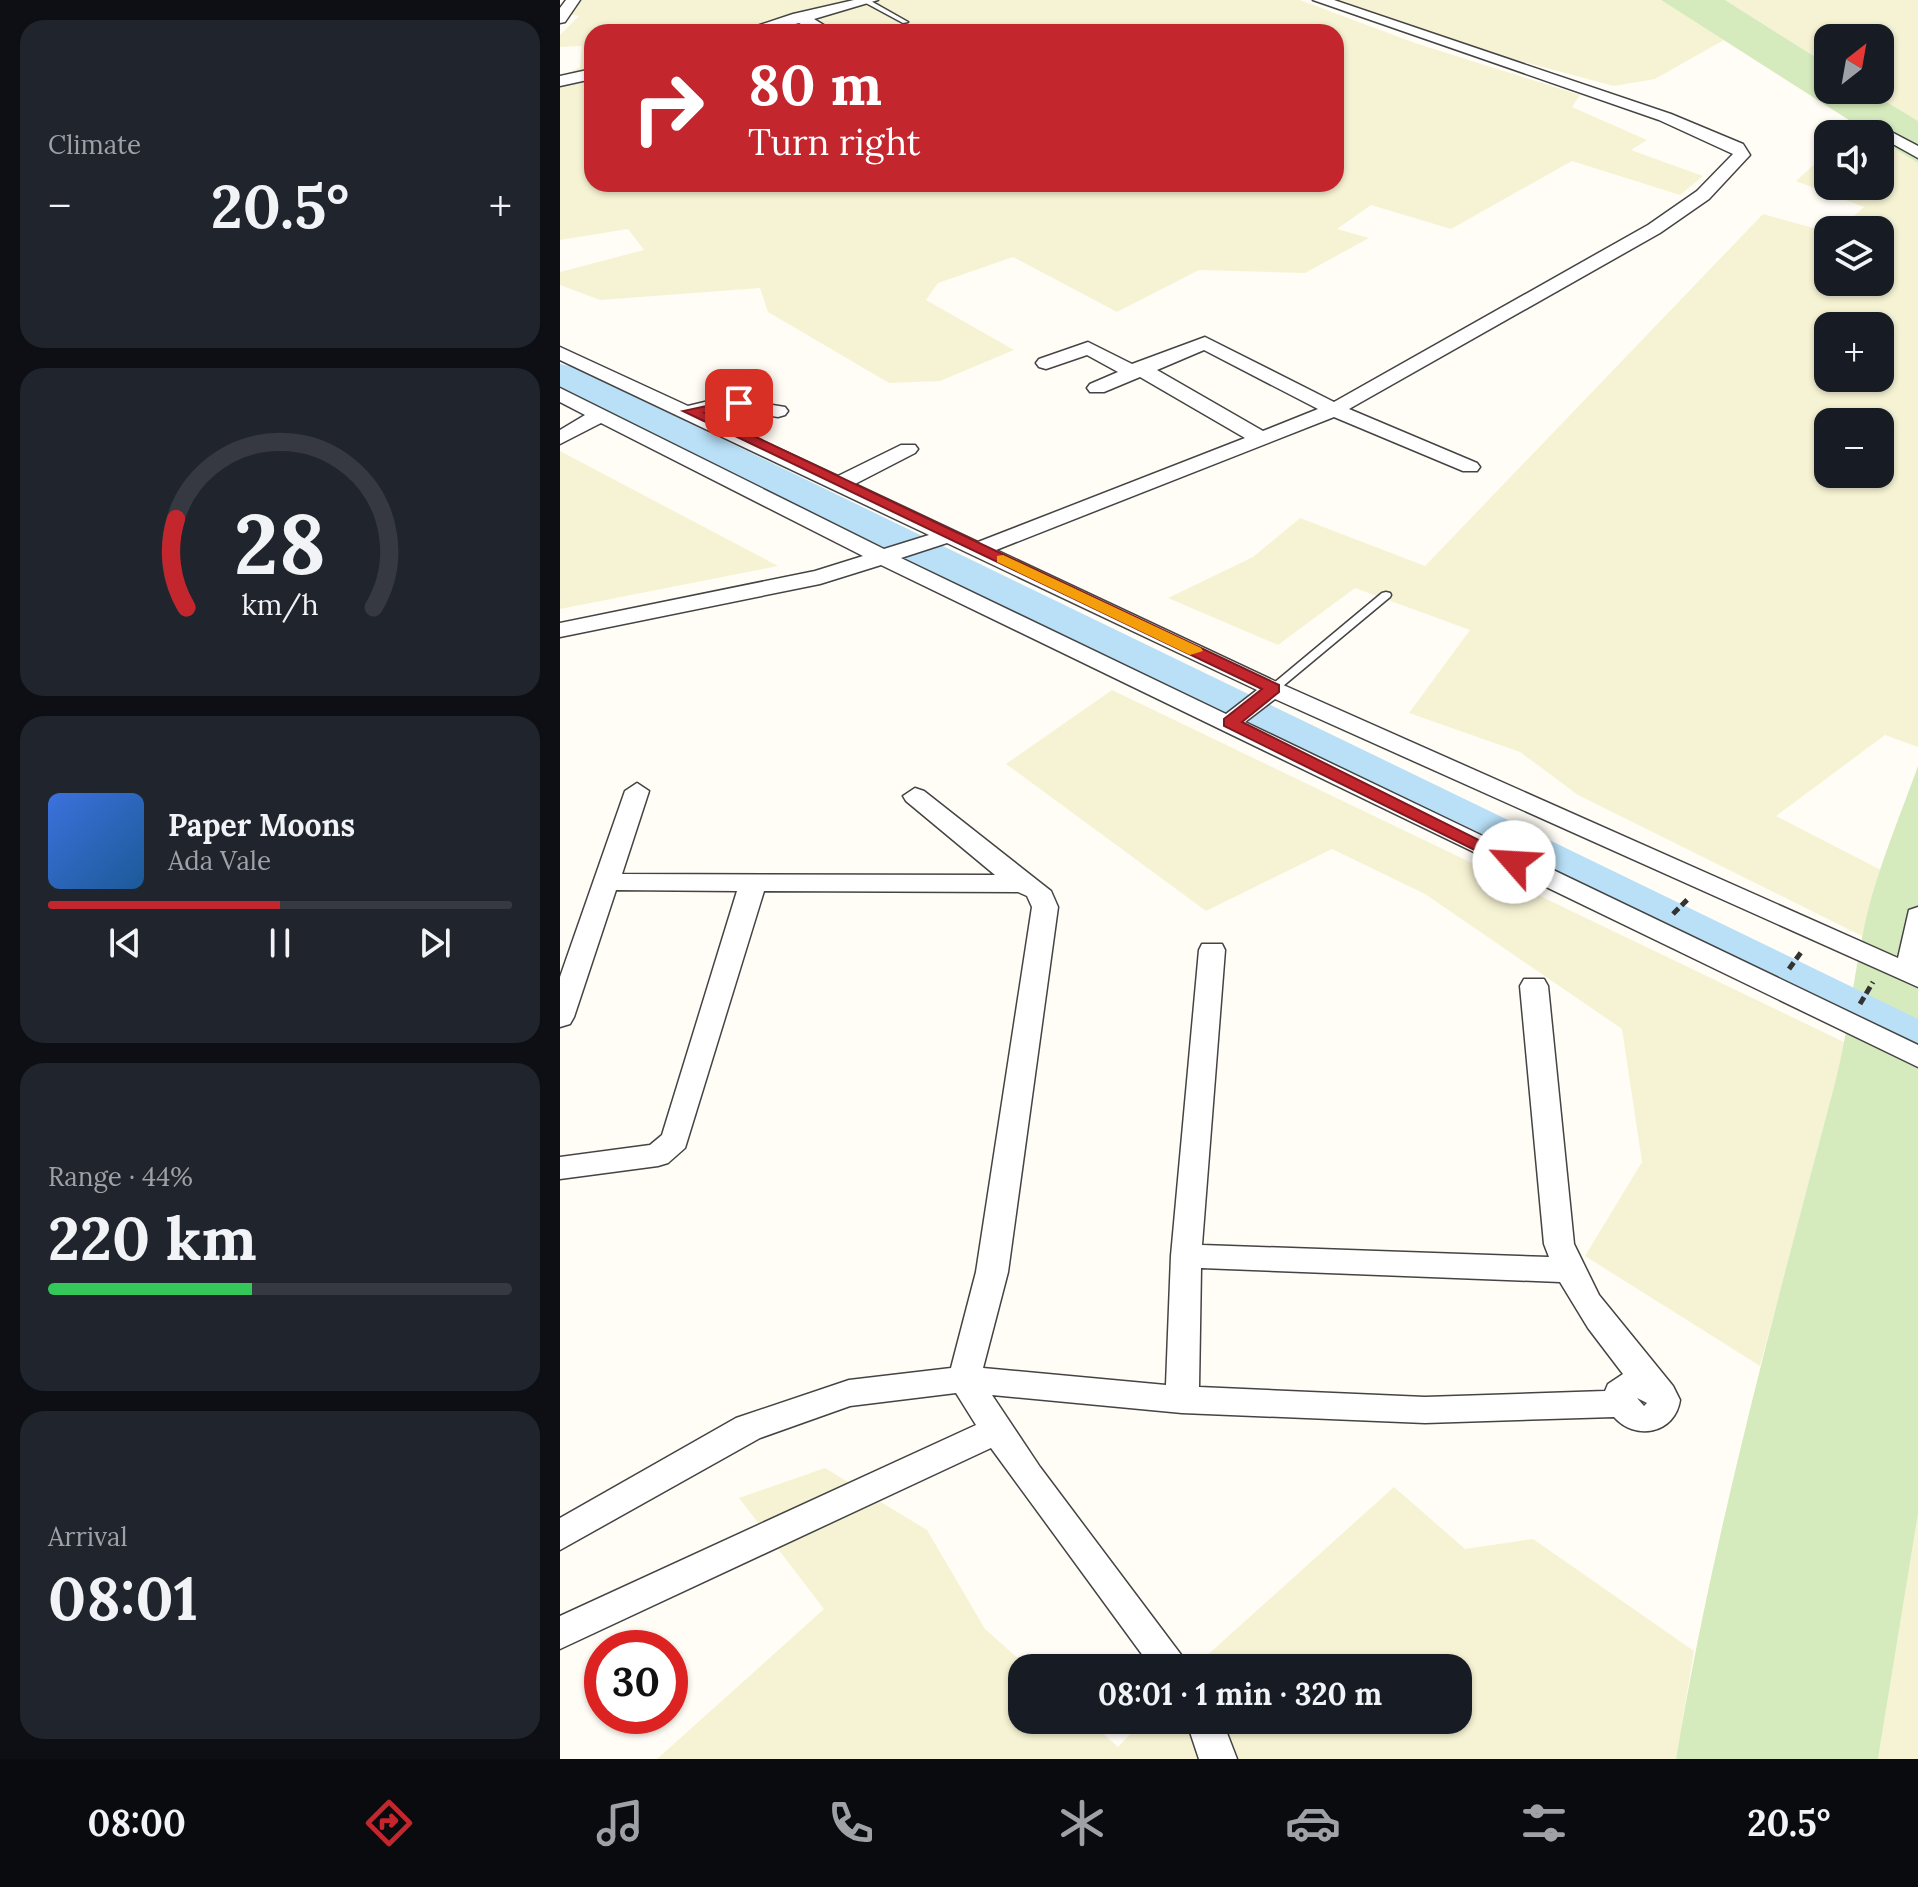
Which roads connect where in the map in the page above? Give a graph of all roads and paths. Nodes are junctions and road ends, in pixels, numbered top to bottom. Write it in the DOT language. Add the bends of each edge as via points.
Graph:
graph roads {
  1 [pos="573,0"];
  2 [pos="868,0"];
  3 [pos="1320,0"];
  4 [pos="798,17"];
  5 [pos="560,19"];
  6 [pos="905,22"];
  7 [pos="774,24"];
  8 [pos="812,24"];
  9 [pos="584,76"];
  10 [pos="560,81"];
  11 [pos="1894,139"];
  12 [pos="1918,153"];
  13 [pos="560,353"];
  14 [pos="1046,363"];
  15 [pos="1135,369"];
  16 [pos="1097,388"];
  17 [pos="560,394"];
  18 [pos="1334,410"];
  19 [pos="690,411"];
  20 [pos="778,411"];
  21 [pos="601,414"];
  22 [pos="560,438"];
  23 [pos="1264,440"];
  24 [pos="908,449"];
  25 [pos="1470,467"];
  26 [pos="838,484"];
  27 [pos="946,537"];
  28 [pos="980,549"];
  29 [pos="882,557"];
  30 [pos="1386,595"];
  31 [pos="560,630"];
  32 [pos="1268,693"];
  33 [pos="1235,719"];
  34 [pos="637,791"];
  35 [pos="915,796"];
  36 [pos="606,882"];
  37 [pos="753,883"];
  38 [pos="1022,884"];
  39 [pos="1693,894"];
  40 [pos="1918,916"];
  41 [pos="1663,923"];
  42 [pos="1809,942"];
  43 [pos="1212,950"];
  44 [pos="1878,975"];
  45 [pos="1914,976"];
  46 [pos="1781,980"];
  47 [pos="1534,986"];
  48 [pos="1852,1015"];
  49 [pos="560,1017"];
  50 [pos="1918,1057"];
  51 [pos="560,1168"];
  52 [pos="1186,1256"];
  53 [pos="1568,1270"];
  54 [pos="964,1379"];
  55 [pos="1182,1400"];
  56 [pos="997,1430"];
  57 [pos="560,1535"];
  58 [pos="560,1633"];
  59 [pos="1162,1654"];
  60 [pos="1209,1734"];
  61 [pos="1218,1759"];
  1 -- 5 [label="street"];
  2 -- 4 [label="street"];
  2 -- 6 [label="lane"];
  3 -- 18 [label="street" via="1665,117 1737,148 1742,155 1703,195 1654,229"];
  4 -- 7 [label="street"];
  4 -- 8 [label="street"];
  9 -- 10 [label="street"];
  11 -- 12 [label="street"];
  13 -- 19 [label="street"];
  14 -- 15 [label="street" via="1088,348"];
  15 -- 16 [label="street"];
  15 -- 18 [label="street" via="1205,343"];
  15 -- 23 [label="street"];
  17 -- 21 [label="street"];
  18 -- 23 [label="street"];
  18 -- 25 [label="street"];
  19 -- 20 [label="street" via="725,403"];
  19 -- 26 [label="street"];
  21 -- 22 [label="street"];
  21 -- 29 [label="street"];
  23 -- 28 [label="street"];
  24 -- 26 [label="street"];
  26 -- 27 [label="street"];
  27 -- 28 [label="street"];
  27 -- 29 [label="street"];
  28 -- 32 [label="street"];
  29 -- 31 [label="street" via="820,577"];
  29 -- 33 [label="street"];
  30 -- 32 [label="lane"];
  32 -- 33 [label="street"];
  32 -- 45 [label="street" via="1706,880"];
  33 -- 50 [label="street"];
  34 -- 36 [label="street"];
  35 -- 38 [label="street"];
  36 -- 37 [label="street"];
  36 -- 49 [label="street"];
  37 -- 38 [label="street"];
  37 -- 51 [label="street" via="675,1140 658,1155"];
  38 -- 54 [label="street" via="1038,891 1045,907 992,1272"];
  39 -- 41 [label="path"];
  40 -- 45 [label="street"];
  42 -- 46 [label="path"];
  43 -- 52 [label="street"];
  44 -- 48 [label="path"];
  47 -- 53 [label="street" via="1550,1180"];
  52 -- 53 [label="street"];
  52 -- 55 [label="street"];
  53 -- 55 [label="street" via="1600,1326 1651,1386 1625,1388 1620,1404 1425,1410"];
  54 -- 55 [label="street"];
  54 -- 56 [label="street"];
  54 -- 57 [label="street" via="849,1393 748,1428"];
  56 -- 58 [label="street"];
  56 -- 59 [label="street"];
  60 -- 61 [label="street"];
}
